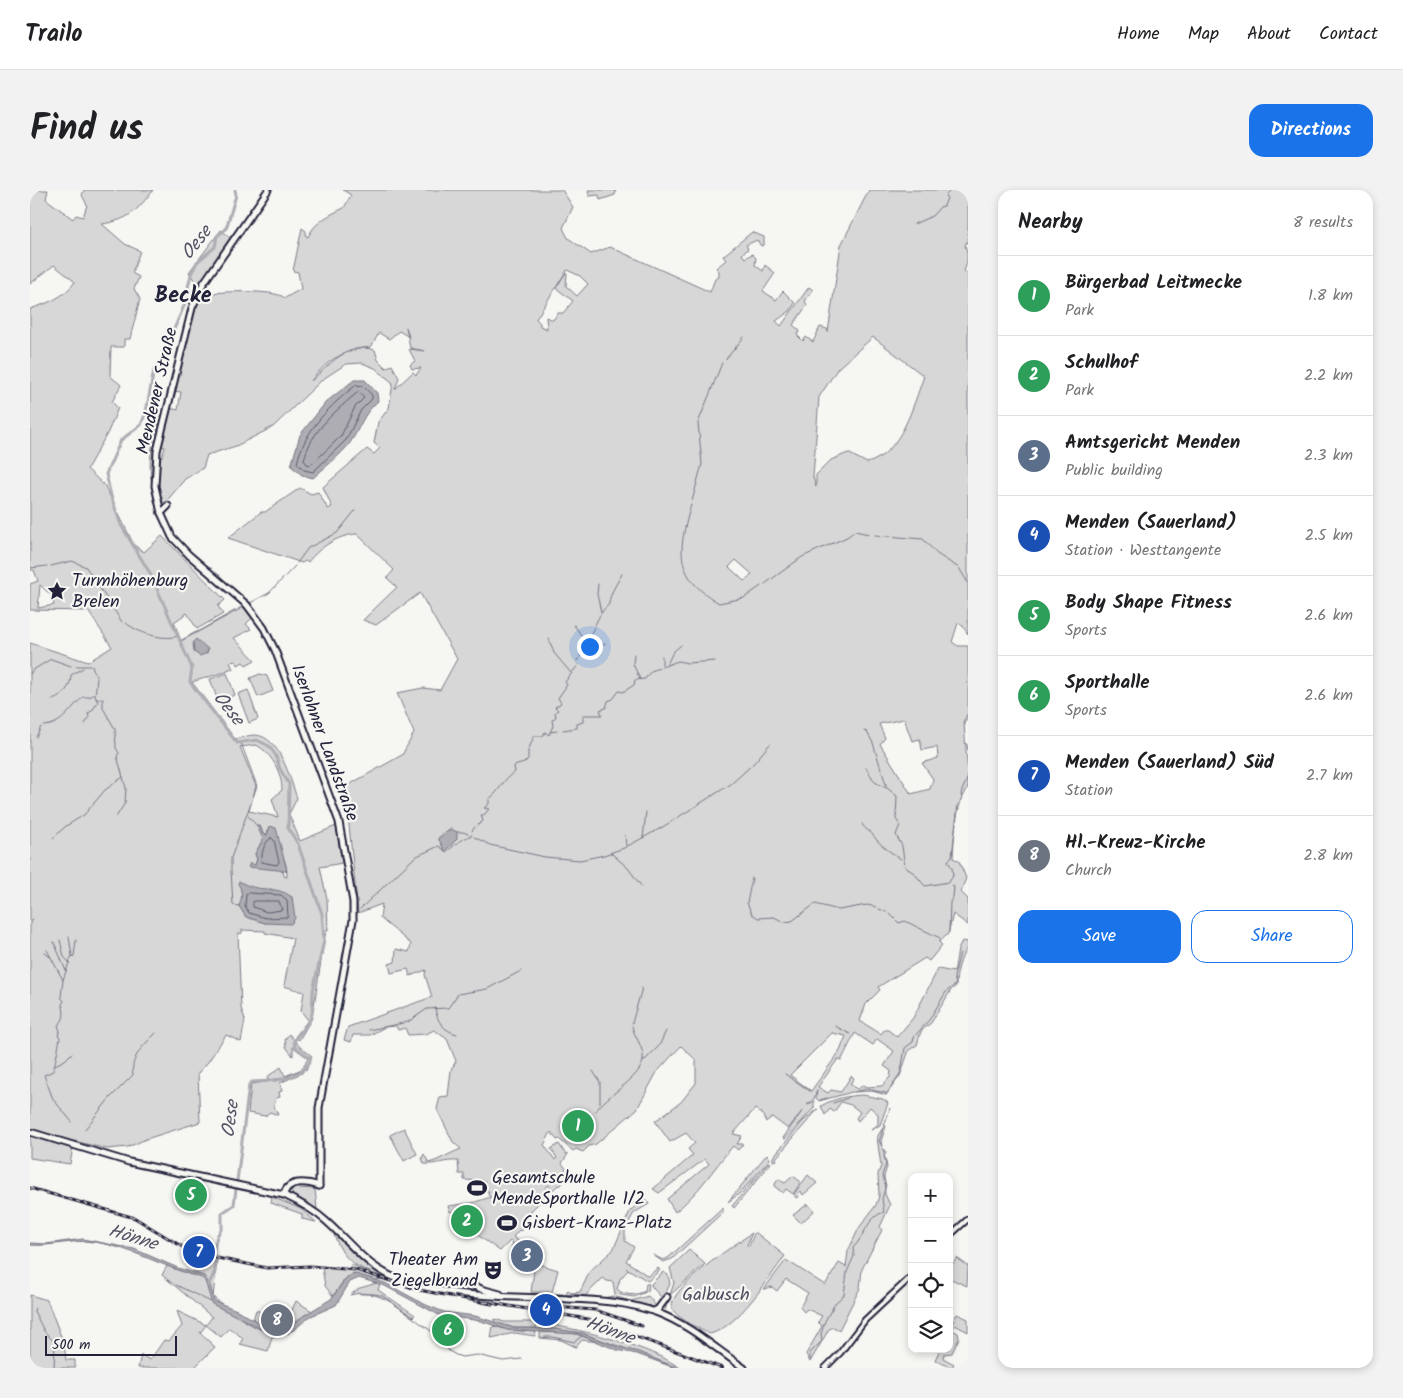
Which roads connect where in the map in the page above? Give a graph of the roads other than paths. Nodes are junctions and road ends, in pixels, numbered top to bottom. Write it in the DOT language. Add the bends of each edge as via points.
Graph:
graph roads {
  1 [pos="268,190"];
  2 [pos="156,492"];
  3 [pos="150,498"];
  4 [pos="168,506"];
  5 [pos="160,513"];
  6 [pos="30,1132"];
  7 [pos="319,1178"];
  8 [pos="311,1184"];
  9 [pos="319,1186"];
  10 [pos="289,1190"];
  11 [pos="284,1196"];
  12 [pos="293,1199"];
  13 [pos="968,1218"];
  14 [pos="953,1233"];
  15 [pos="908,1280"];
  16 [pos="470,1283"];
  17 [pos="510,1296"];
  18 [pos="666,1297"];
  19 [pos="664,1303"];
  20 [pos="651,1310"];
  21 [pos="668,1317"];
  22 [pos="744,1368"];
  23 [pos="825,1368"];
  1 -- 2 [label="main road, Mendener Straße" via="203,284 192,308 155,460"];
  2 -- 3 [label="main road"];
  2 -- 5 [label="main road, Mendener Straße"];
  4 -- 5 [label="main road"];
  5 -- 7 [label="main road, Iserlohner Landstraße" via="180,547 239,597 264,628 276,650 335,808 342,836 353,920 319,1113"];
  6 -- 11 [label="main road" via="129,1162"];
  7 -- 8 [label="main road"];
  7 -- 9 [label="main road, Iserlohner Landstraße"];
  8 -- 9 [label="main road"];
  8 -- 11 [label="main road" via="290,1185"];
  9 -- 10 [label="main road" via="294,1186"];
  10 -- 11 [label="main road"];
  10 -- 12 [label="main road"];
  11 -- 12 [label="main road"];
  12 -- 17 [label="main road" via="326,1221 366,1261 398,1279 448,1292"];
  13 -- 14 [label="main road"];
  15 -- 23 [label="main road" via="865,1320"];
  16 -- 17 [label="main road"];
  17 -- 20 [label="main road" via="598,1300"];
  18 -- 20 [label="main road" via="657,1310"];
  19 -- 21 [label="main road" via="662,1311"];
  20 -- 21 [label="main road"];
  21 -- 22 [label="main road"];
}
